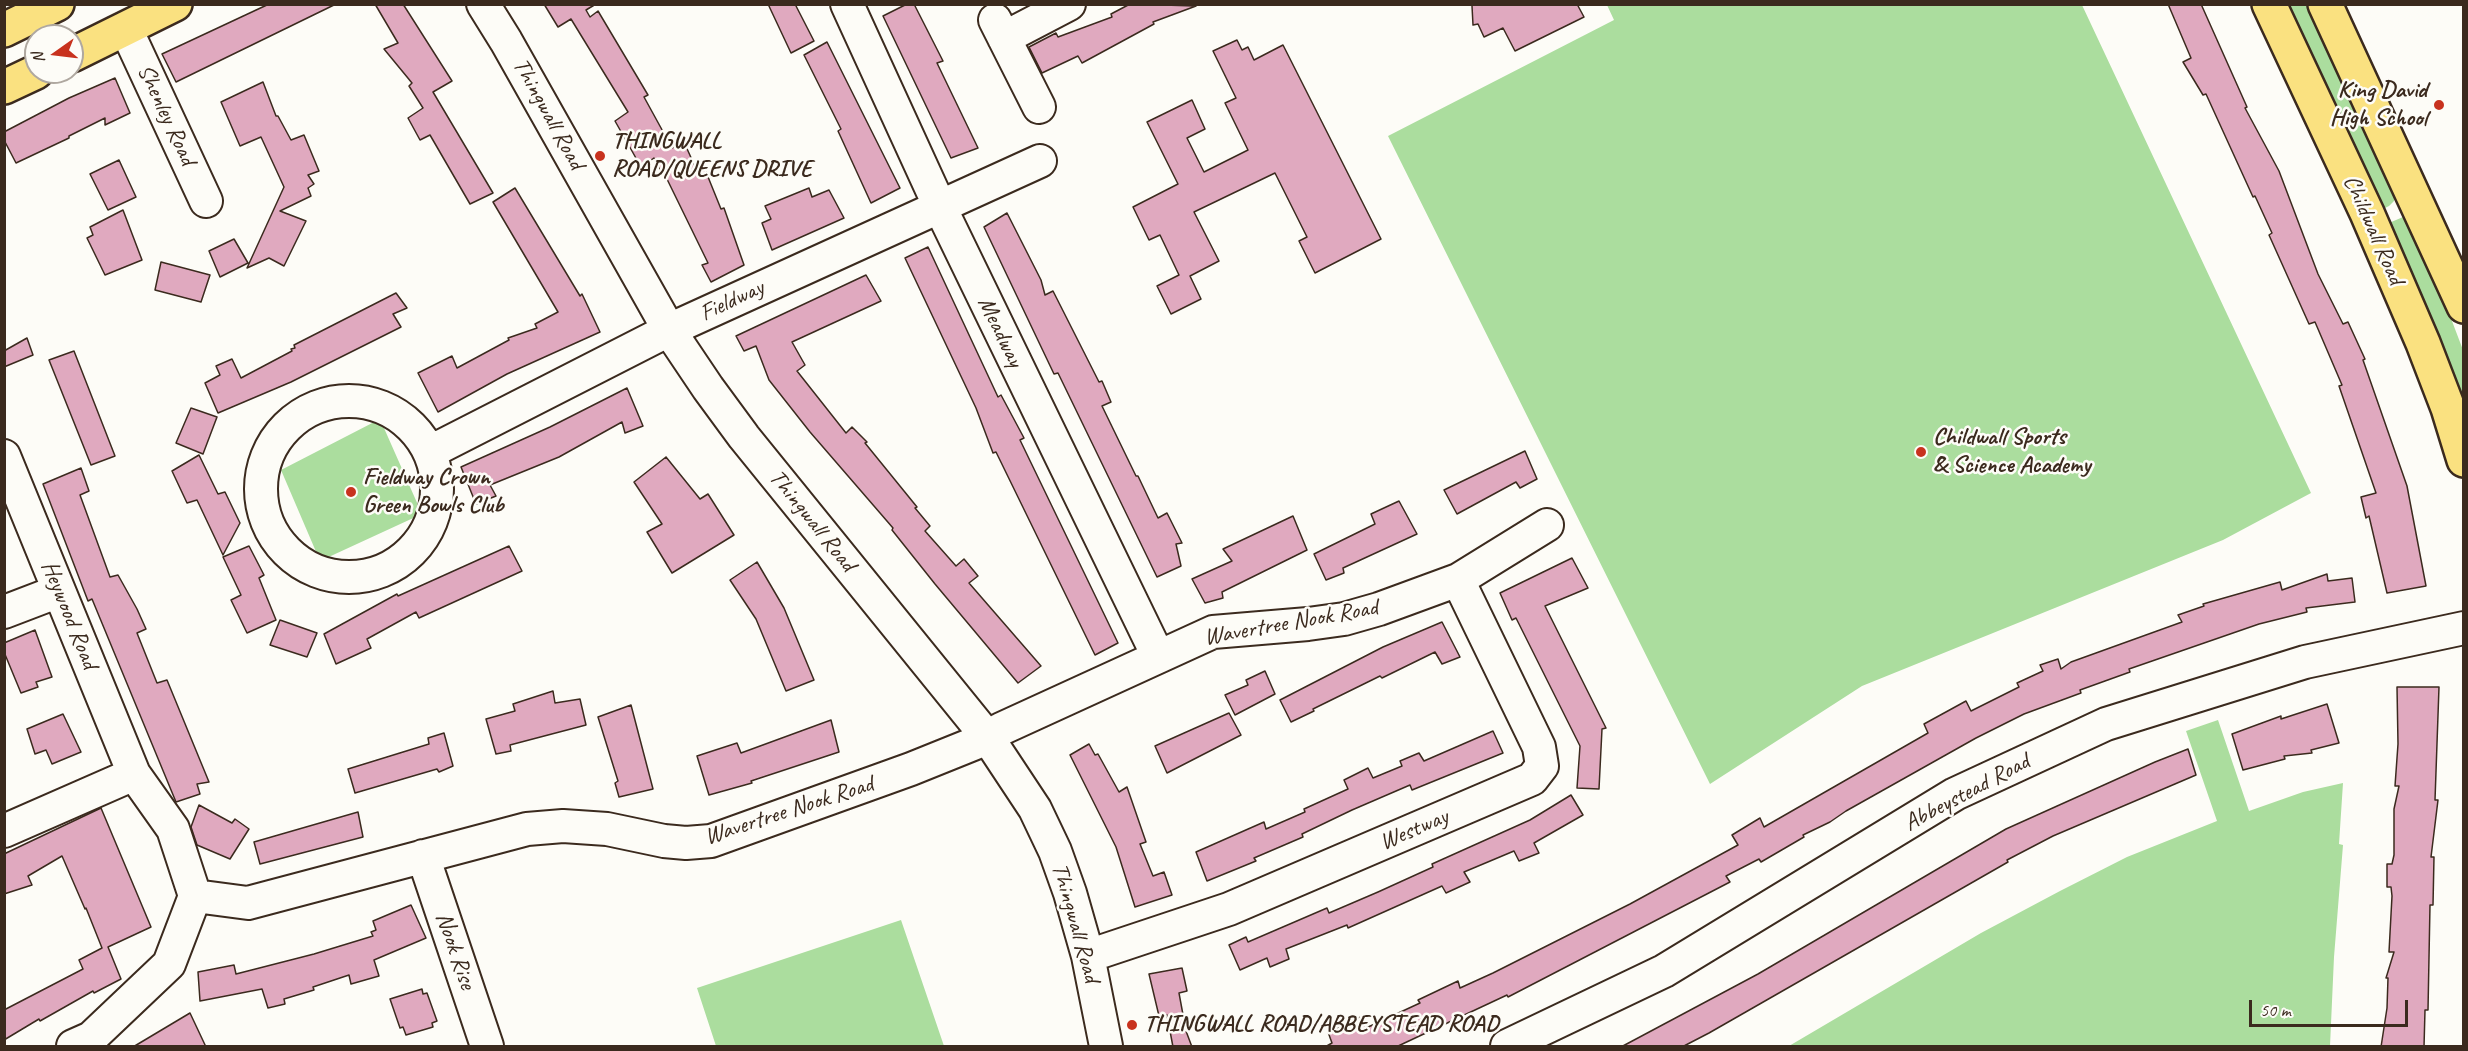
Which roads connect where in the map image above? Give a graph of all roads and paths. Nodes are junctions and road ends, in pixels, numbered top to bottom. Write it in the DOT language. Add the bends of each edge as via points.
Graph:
graph roads {
  1 [pos="57,4"];
  2 [pos="175,4"];
  3 [pos="483,4"];
  4 [pos="847,4"];
  5 [pos="1069,4"];
  6 [pos="2269,4"];
  7 [pos="2325,4"];
  8 [pos="126,29"];
  9 [pos="4,30"];
  10 [pos="84,49"];
  11 [pos="24,78"];
  12 [pos="4,87"];
  13 [pos="1039,107"];
  14 [pos="1040,161"];
  15 [pos="206,201"];
  16 [pos="939,205"];
  17 [pos="2418,205"];
  18 [pos="2367,213"];
  19 [pos="2463,306"];
  20 [pos="669,330"];
  21 [pos="430,452"];
  22 [pos="4,456"];
  23 [pos="2463,460"];
  24 [pos="1548,525"];
  25 [pos="1458,580"];
  26 [pos="59,591"];
  27 [pos="4,612"];
  28 [pos="2463,628"];
  29 [pos="1158,656"];
  30 [pos="988,738"];
  31 [pos="134,774"];
  32 [pos="4,831"];
  33 [pos="423,856"];
  34 [pos="195,896"];
  35 [pos="1088,956"];
  36 [pos="87,1044"];
  37 [pos="487,1047"];
  38 [pos="1106,1047"];
  39 [pos="1507,1047"];
  1 -- 9 [label="main road"];
  2 -- 8 [label="main road"];
  3 -- 20 [label="street, Thingwall Road"];
  4 -- 16 [label="street, Meadway"];
  5 -- 13 [label="street" via="1000,29"];
  6 -- 18 [label="main road, Childwall Road"];
  7 -- 17 [label="main road"];
  8 -- 10 [label="main road"];
  8 -- 15 [label="street, Shenley Road"];
  11 -- 12 [label="main road"];
  14 -- 16 [label="street, Fieldway"];
  16 -- 20 [label="street, Fieldway"];
  16 -- 29 [label="street, Meadway"];
  17 -- 18 [label="main road" via="2401,216 2388,218"];
  17 -- 19 [label="main road"];
  18 -- 23 [label="main road, Childwall Road" via="2423,343"];
  20 -- 21 [label="street, Fieldway"];
  20 -- 30 [label="street, Thingwall Road" via="744,437"];
  21 -- 21 [label="street" via="438,482 435,512 422,540 401,561 383,570 344,578 314,571 289,554 270,530 261,503 261,474 270,447 287,425 310,408 338,400 366,401 393,411 415,429"];
  22 -- 26 [label="street, Heywood Road"];
  24 -- 25 [label="street, Wavertree Nook Road"];
  25 -- 29 [label="street, Wavertree Nook Road" via="1344,619 1213,632"];
  25 -- 35 [label="street, Westway" via="1539,747 1542,766 1532,779 1229,909"];
  26 -- 27 [label="street"];
  26 -- 31 [label="street, Heywood Road"];
  28 -- 39 [label="street, Abbeystead Road" via="2305,662 2106,724 1955,794 1664,971"];
  29 -- 30 [label="street, Wavertree Nook Road"];
  30 -- 33 [label="street, Wavertree Nook Road" via="711,840 664,841 606,829 563,826 526,829"];
  30 -- 35 [label="street, Thingwall Road" via="1035,808 1055,851"];
  31 -- 32 [label="street"];
  31 -- 34 [label="street" via="173,829"];
  33 -- 34 [label="street, Wavertree Nook Road" via="248,903"];
  33 -- 37 [label="street, Nook Rise"];
  34 -- 36 [label="street" via="169,964"];
  35 -- 38 [label="street, Thingwall Road"];
}
